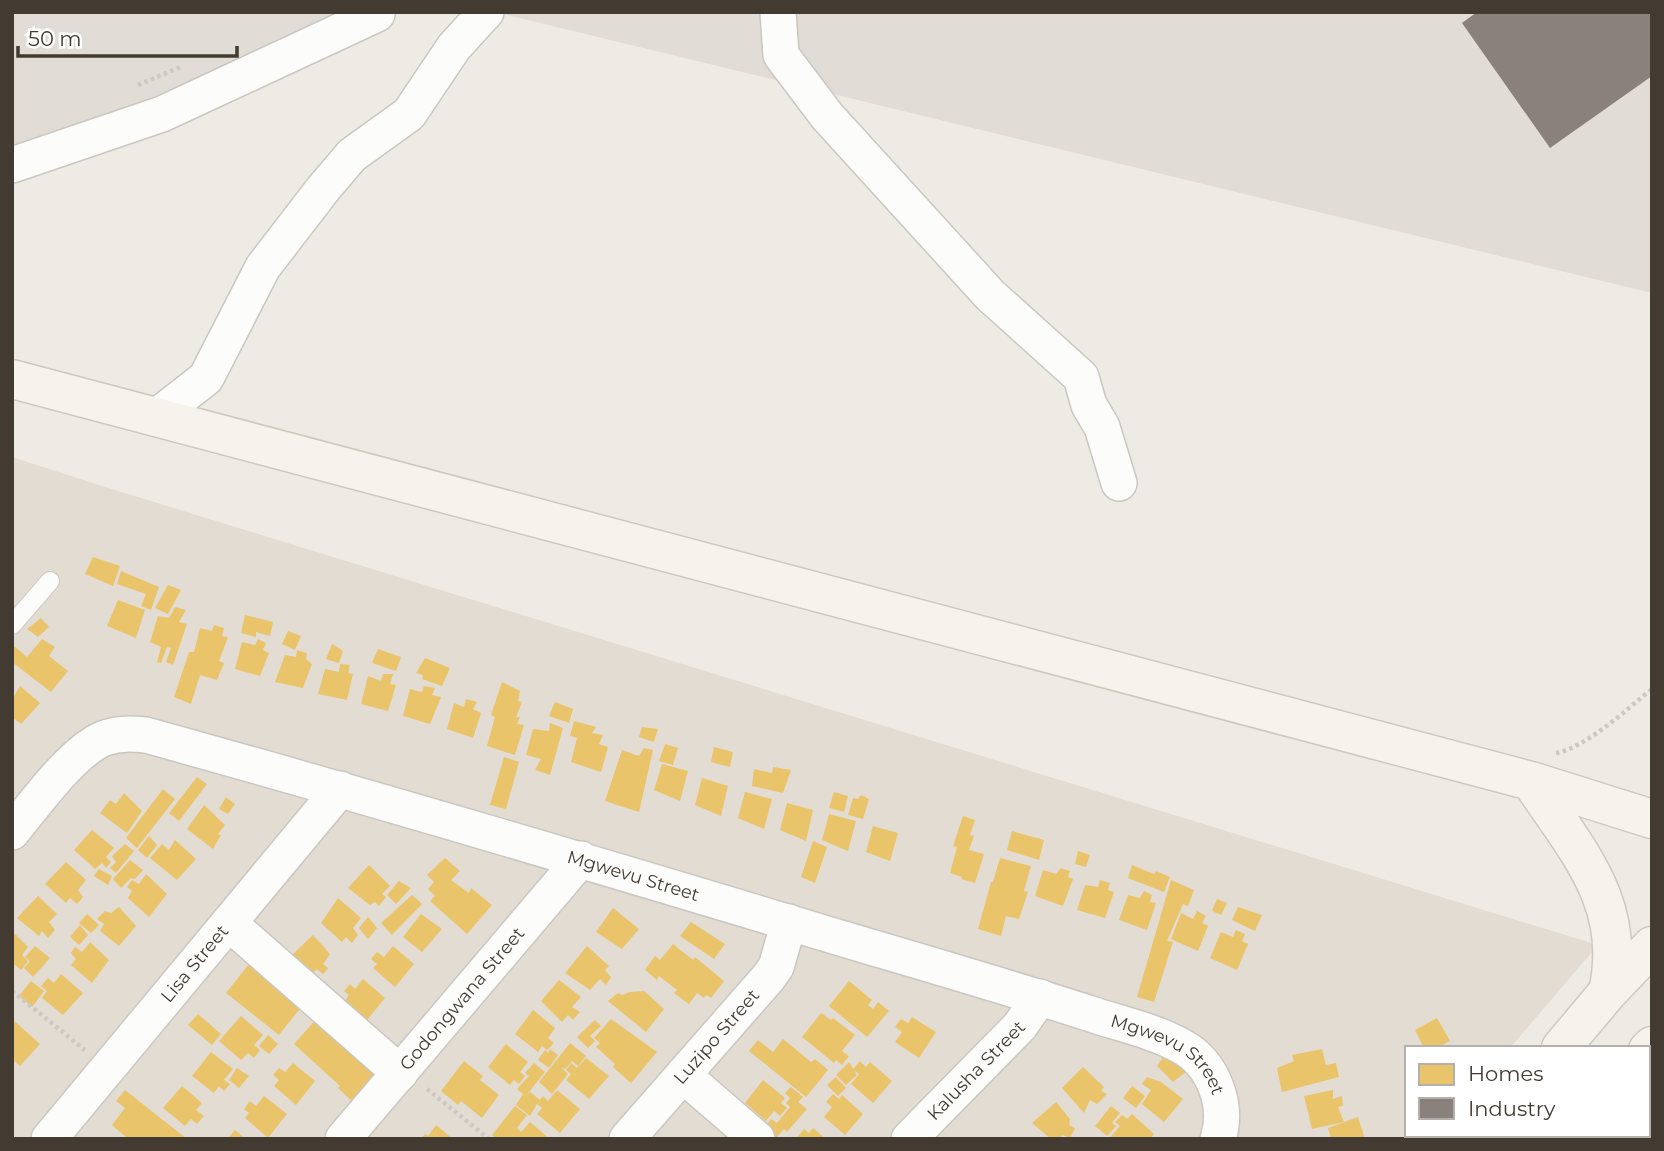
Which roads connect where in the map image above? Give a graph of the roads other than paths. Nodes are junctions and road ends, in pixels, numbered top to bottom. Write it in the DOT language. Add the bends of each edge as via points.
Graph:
graph roads {
  1 [pos="486,12"];
  2 [pos="778,12"];
  3 [pos="377,15"];
  4 [pos="12,165"];
  5 [pos="12,379"];
  6 [pos="156,417"];
  7 [pos="1119,483"];
  8 [pos="50,581"];
  9 [pos="12,625"];
  10 [pos="1537,768"];
  11 [pos="340,789"];
  12 [pos="1652,819"];
  13 [pos="12,832"];
  14 [pos="581,859"];
  15 [pos="789,922"];
  16 [pos="229,923"];
  17 [pos="1652,946"];
  18 [pos="1608,992"];
  19 [pos="1040,997"];
  20 [pos="1563,1046"];
  21 [pos="401,1071"];
  22 [pos="683,1075"];
  23 [pos="49,1139"];
  24 [pos="343,1139"];
  25 [pos="627,1139"];
  26 [pos="757,1139"];
  27 [pos="909,1139"];
  28 [pos="1218,1139"];
  1 -- 6 [label="street" via="454,47 409,114 352,155 323,189 263,267 206,378"];
  2 -- 7 [label="street" via="781,55 827,116 990,295 1081,377"];
  3 -- 4 [label="street" via="162,114"];
  5 -- 6 [label="main road"];
  6 -- 10 [label="main road"];
  8 -- 9 [label="lane"];
  10 -- 12 [label="main road"];
  10 -- 18 [label="main road" via="1605,900 1614,943"];
  11 -- 13 [label="street, Mgwevu Street" via="146,735 125,734 90,745"];
  11 -- 14 [label="street, Mgwevu Street"];
  11 -- 16 [label="street, Lisa Street"];
  14 -- 15 [label="street, Mgwevu Street"];
  14 -- 21 [label="street, Godongwana Street"];
  15 -- 19 [label="street, Mgwevu Street"];
  15 -- 22 [label="street, Luzipo Street" via="776,967"];
  16 -- 21 [label="street"];
  16 -- 23 [label="street, Lisa Street"];
  17 -- 18 [label="main road"];
  18 -- 20 [label="main road"];
  19 -- 27 [label="street, Kalusha Street" via="1020,1026"];
  19 -- 28 [label="street, Mgwevu Street" via="1183,1047 1212,1077 1220,1100"];
  21 -- 24 [label="street, Godongwana Street"];
  22 -- 25 [label="street, Luzipo Street"];
  22 -- 26 [label="street"];
}
